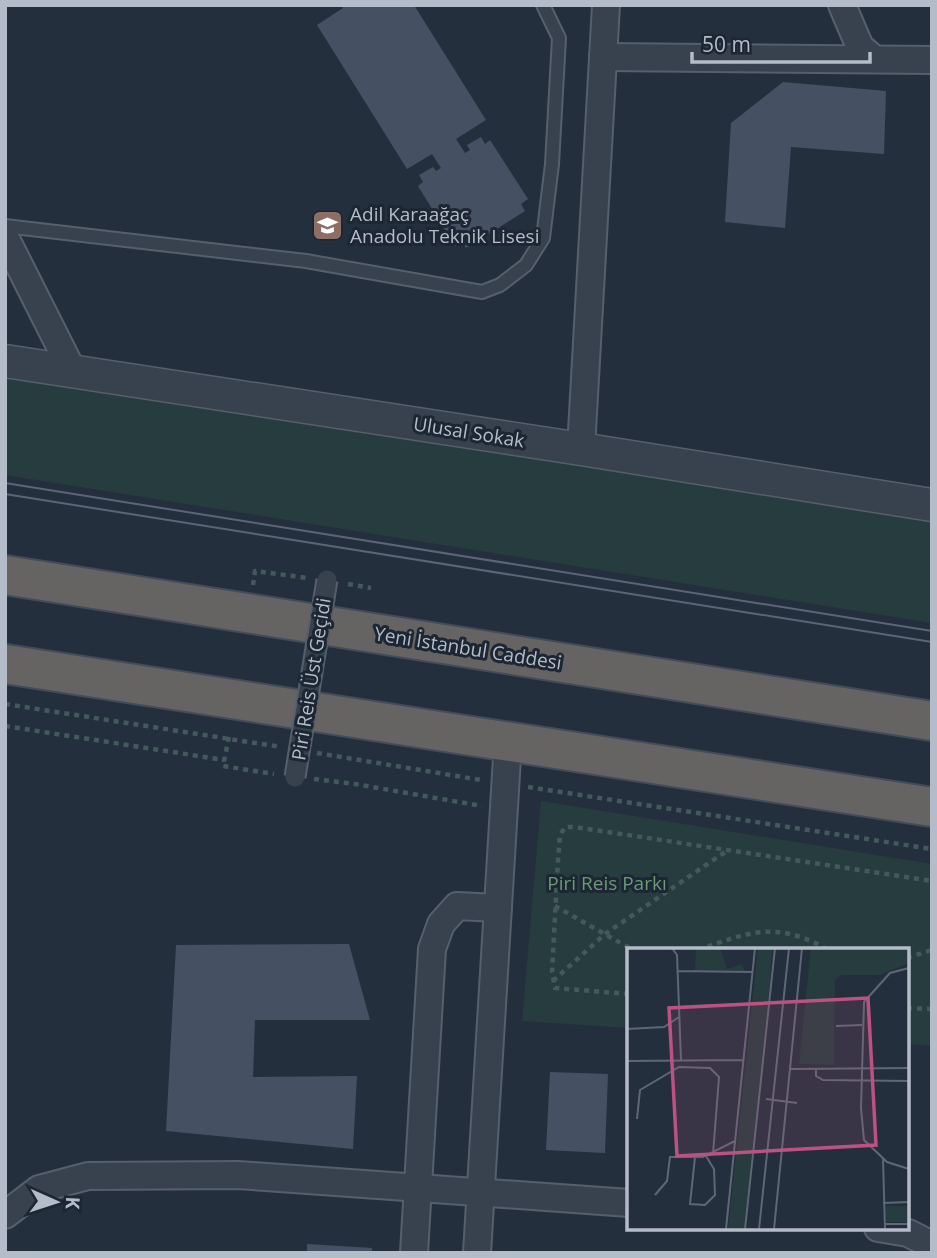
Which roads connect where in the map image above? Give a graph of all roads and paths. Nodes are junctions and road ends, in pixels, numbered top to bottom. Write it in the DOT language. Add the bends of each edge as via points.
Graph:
graph roads {
  1 [pos="542,5"];
  2 [pos="606,5"];
  3 [pos="842,5"];
  4 [pos="603,57"];
  5 [pos="874,60"];
  6 [pos="932,60"];
  7 [pos="5,226"];
  8 [pos="5,237"];
  9 [pos="5,360"];
  10 [pos="73,372"];
  11 [pos="581,449"];
  12 [pos="932,505"];
  13 [pos="255,571"];
  14 [pos="5,575"];
  15 [pos="327,580"];
  16 [pos="5,664"];
  17 [pos="5,704"];
  18 [pos="932,722"];
  19 [pos="5,726"];
  20 [pos="230,731"];
  21 [pos="229,738"];
  22 [pos="508,741"];
  23 [pos="282,747"];
  24 [pos="308,751"];
  25 [pos="224,760"];
  26 [pos="295,777"];
  27 [pos="505,797"];
  28 [pos="932,807"];
  29 [pos="728,849"];
  30 [pos="932,849"];
  31 [pos="932,881"];
  32 [pos="555,906"];
  33 [pos="498,908"];
  34 [pos="604,934"];
  35 [pos="629,948"];
  36 [pos="704,948"];
  37 [pos="824,948"];
  38 [pos="932,950"];
  39 [pos="909,957"];
  40 [pos="552,981"];
  41 [pos="627,995"];
  42 [pos="909,1008"];
  43 [pos="932,1009"];
  44 [pos="418,1188"];
  45 [pos="480,1193"];
  46 [pos="627,1203"];
  47 [pos="5,1215"];
  48 [pos="890,1230"];
  49 [pos="932,1245"];
  50 [pos="414,1253"];
  51 [pos="477,1253"];
  1 -- 7 [label="lane" via="559,38 543,238 526,265 500,285 482,292 306,261"];
  2 -- 4 [label="street"];
  3 -- 5 [label="street" via="860,47"];
  4 -- 5 [label="street"];
  4 -- 11 [label="street"];
  5 -- 6 [label="street"];
  8 -- 10 [label="street"];
  9 -- 10 [label="street, Ulusal Sokak"];
  10 -- 11 [label="street, Ulusal Sokak"];
  11 -- 12 [label="street, Ulusal Sokak"];
  13 -- 15 [label="path"];
  14 -- 18 [label="highway, Yeni İstanbul Caddesi"];
  15 -- 26 [label="street, Piri Reis Üst Geçidi, bridge"];
  16 -- 22 [label="highway"];
  17 -- 21 [label="path"];
  19 -- 25 [label="path"];
  20 -- 21 [label="path"];
  21 -- 23 [label="path"];
  21 -- 25 [label="path"];
  22 -- 27 [label="street"];
  22 -- 28 [label="highway"];
  24 -- 27 [label="path"];
  25 -- 26 [label="path" via="223,766"];
  26 -- 27 [label="path"];
  27 -- 30 [label="path"];
  27 -- 33 [label="street"];
  29 -- 31 [label="path"];
  29 -- 32 [label="path" via="565,827 560,835"];
  29 -- 34 [label="path"];
  32 -- 34 [label="path"];
  32 -- 40 [label="path"];
  33 -- 44 [label="street" via="457,906 441,924 432,949"];
  33 -- 45 [label="street"];
  34 -- 35 [label="path"];
  34 -- 40 [label="path"];
  36 -- 37 [label="path" via="765,931 789,933"];
  38 -- 39 [label="path"];
  40 -- 41 [label="path" via="555,988 563,990"];
  42 -- 43 [label="path"];
  44 -- 45 [label="street"];
  44 -- 47 [label="street" via="238,1175 88,1176 39,1189"];
  44 -- 50 [label="street"];
  45 -- 46 [label="street"];
  45 -- 51 [label="street"];
  48 -- 49 [label="street"];
}
